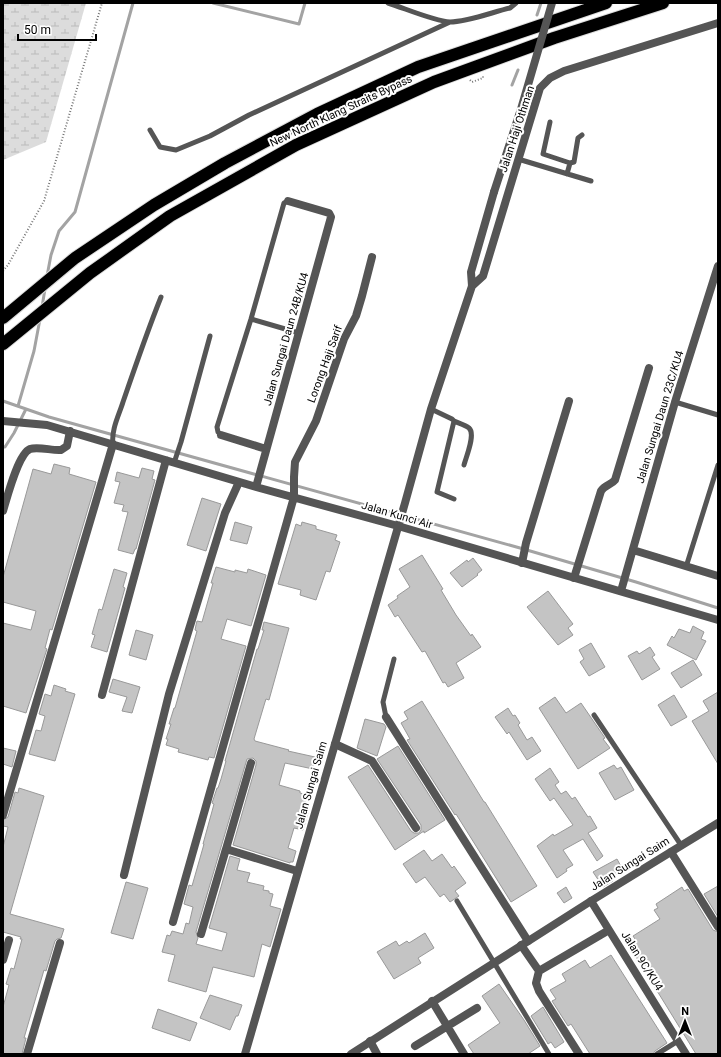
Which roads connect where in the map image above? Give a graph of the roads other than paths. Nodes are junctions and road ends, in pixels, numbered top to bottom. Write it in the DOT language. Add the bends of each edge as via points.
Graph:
graph roads {
  1 [pos="388,3"];
  2 [pos="516,3"];
  3 [pos="552,3"];
  4 [pos="606,3"];
  5 [pos="663,3"];
  6 [pos="450,22"];
  7 [pos="718,22"];
  8 [pos="550,122"];
  9 [pos="150,130"];
  10 [pos="582,135"];
  11 [pos="518,159"];
  12 [pos="570,163"];
  13 [pos="567,174"];
  14 [pos="591,181"];
  15 [pos="288,201"];
  16 [pos="372,258"];
  17 [pos="718,266"];
  18 [pos="472,286"];
  19 [pos="160,297"];
  20 [pos="3,318"];
  21 [pos="251,318"];
  22 [pos="300,333"];
  23 [pos="210,336"];
  24 [pos="3,344"];
  25 [pos="648,368"];
  26 [pos="569,402"];
  27 [pos="675,402"];
  28 [pos="431,409"];
  29 [pos="718,415"];
  30 [pos="3,421"];
  31 [pos="454,421"];
  32 [pos="70,431"];
  33 [pos="221,435"];
  34 [pos="113,441"];
  35 [pos="266,449"];
  36 [pos="166,460"];
  37 [pos="175,460"];
  38 [pos="464,465"];
  39 [pos="718,465"];
  40 [pos="239,482"];
  41 [pos="257,483"];
  42 [pos="294,493"];
  43 [pos="454,499"];
  44 [pos="3,511"];
  45 [pos="399,524"];
  46 [pos="633,550"];
  47 [pos="523,559"];
  48 [pos="686,567"];
  49 [pos="576,570"];
  50 [pos="718,576"];
  51 [pos="622,588"];
  52 [pos="718,620"];
  53 [pos="394,659"];
  54 [pos="102,694"];
  55 [pos="594,715"];
  56 [pos="386,717"];
  57 [pos="335,744"];
  58 [pos="251,762"];
  59 [pos="3,815"];
  60 [pos="718,823"];
  61 [pos="416,828"];
  62 [pos="681,845"];
  63 [pos="226,849"];
  64 [pos="671,852"];
  65 [pos="297,871"];
  66 [pos="124,875"];
  67 [pos="457,901"];
  68 [pos="591,901"];
  69 [pos="173,922"];
  70 [pos="718,928"];
  71 [pos="609,930"];
  72 [pos="201,934"];
  73 [pos="9,940"];
  74 [pos="60,943"];
  75 [pos="525,943"];
  76 [pos="3,960"];
  77 [pos="493,963"];
  78 [pos="539,971"];
  79 [pos="432,1001"];
  80 [pos="477,1008"];
  81 [pos="446,1026"];
  82 [pos="370,1041"];
  83 [pos="678,1041"];
  84 [pos="415,1046"];
  85 [pos="28,1054"];
  86 [pos="245,1054"];
  87 [pos="351,1054"];
  88 [pos="378,1054"];
  89 [pos="464,1054"];
  90 [pos="549,1054"];
  91 [pos="579,1054"];
  92 [pos="657,1054"];
  93 [pos="686,1054"];
  1 -- 6 [label="lane"];
  2 -- 6 [label="lane" via="510,8"];
  3 -- 18 [label="street, bridge" via="471,272"];
  4 -- 20 [label="highway, New North Klang Straits Bypass" via="418,67 317,114 167,197 75,258"];
  5 -- 24 [label="highway, New North Klang Straits Bypass" via="554,38 434,82 296,145 170,216 90,273"];
  6 -- 9 [label="lane" via="176,150 160,147"];
  7 -- 11 [label="street, Jalan Haji Othman" via="564,71 550,78 540,88"];
  8 -- 12 [label="lane" via="542,154"];
  10 -- 12 [label="lane" via="578,138 574,162"];
  11 -- 13 [label="lane"];
  11 -- 18 [label="street, Jalan Haji Othman" via="483,276"];
  12 -- 13 [label="lane"];
  13 -- 14 [label="lane"];
  15 -- 21 [label="lane" via="284,203"];
  15 -- 22 [label="street, Jalan Sungai Daun 24B/KU4" via="329,213 331,217"];
  16 -- 42 [label="street, Lorong Haji Sarif" via="356,316 344,339 316,421 295,462"];
  17 -- 27 [label="street, Jalan Sungai Daun 23C/KU4"];
  18 -- 28 [label="street, Jalan Sungai Saim"];
  19 -- 34 [label="lane" via="140,350"];
  21 -- 22 [label="lane"];
  21 -- 33 [label="lane" via="217,428"];
  22 -- 35 [label="street, Jalan Sungai Daun 24B/KU4"];
  23 -- 37 [label="lane"];
  25 -- 49 [label="street" via="615,480 604,486 601,491"];
  26 -- 47 [label="street"];
  27 -- 29 [label="lane"];
  27 -- 46 [label="street, Jalan Sungai Daun 23C/KU4"];
  28 -- 31 [label="lane"];
  28 -- 45 [label="street, Jalan Sungai Saim"];
  30 -- 32 [label="street, Jalan Kunci Air" via="47,425"];
  31 -- 38 [label="lane" via="468,427 472,432"];
  31 -- 43 [label="lane" via="437,492"];
  32 -- 34 [label="street, Jalan Kunci Air"];
  32 -- 44 [label="street" via="67,446 61,450 31,449 25,453 12,479"];
  33 -- 35 [label="street"];
  34 -- 36 [label="street, Jalan Kunci Air"];
  34 -- 59 [label="street"];
  35 -- 41 [label="street, Jalan Sungai Daun 24B/KU4"];
  36 -- 37 [label="street, Jalan Kunci Air"];
  36 -- 54 [label="street"];
  37 -- 40 [label="street, Jalan Kunci Air"];
  39 -- 48 [label="lane"];
  40 -- 41 [label="street, Jalan Kunci Air"];
  40 -- 66 [label="street" via="225,513 169,694"];
  41 -- 42 [label="street, Jalan Kunci Air"];
  42 -- 45 [label="street, Jalan Kunci Air"];
  42 -- 69 [label="street, Lorong Haji Sarif"];
  45 -- 47 [label="street, Jalan Kunci Air"];
  45 -- 57 [label="street, Jalan Sungai Saim"];
  46 -- 48 [label="street"];
  46 -- 51 [label="street, Jalan Sungai Daun 23C/KU4"];
  47 -- 49 [label="street, Jalan Kunci Air"];
  48 -- 50 [label="street"];
  49 -- 51 [label="street, Jalan Kunci Air"];
  51 -- 52 [label="street, Jalan Kunci Air"];
  53 -- 56 [label="lane" via="383,702"];
  55 -- 62 [label="lane"];
  56 -- 75 [label="street"];
  57 -- 61 [label="street" via="372,761"];
  57 -- 65 [label="street, Jalan Sungai Saim"];
  58 -- 63 [label="street"];
  60 -- 62 [label="street, Jalan Sungai Saim"];
  62 -- 64 [label="street, Jalan Sungai Saim"];
  63 -- 65 [label="street"];
  63 -- 72 [label="street"];
  64 -- 68 [label="street, Jalan Sungai Saim"];
  64 -- 70 [label="street"];
  65 -- 86 [label="street, Jalan Sungai Saim"];
  67 -- 77 [label="lane"];
  68 -- 71 [label="street, Jalan 9C/KU4"];
  68 -- 75 [label="street, Jalan Sungai Saim"];
  71 -- 78 [label="street"];
  71 -- 83 [label="street, Jalan 9C/KU4"];
  73 -- 76 [label="street"];
  74 -- 85 [label="street"];
  75 -- 77 [label="street, Jalan Sungai Saim"];
  75 -- 78 [label="street"];
  77 -- 79 [label="street, Jalan Sungai Saim"];
  77 -- 90 [label="lane"];
  78 -- 91 [label="street" via="536,983 539,991"];
  79 -- 81 [label="street"];
  79 -- 82 [label="street, Jalan Sungai Saim"];
  80 -- 81 [label="street"];
  81 -- 84 [label="street"];
  81 -- 89 [label="street"];
  82 -- 87 [label="street, Jalan Sungai Saim"];
  82 -- 88 [label="street"];
  83 -- 92 [label="lane"];
  83 -- 93 [label="street, Jalan 9C/KU4"];
}
